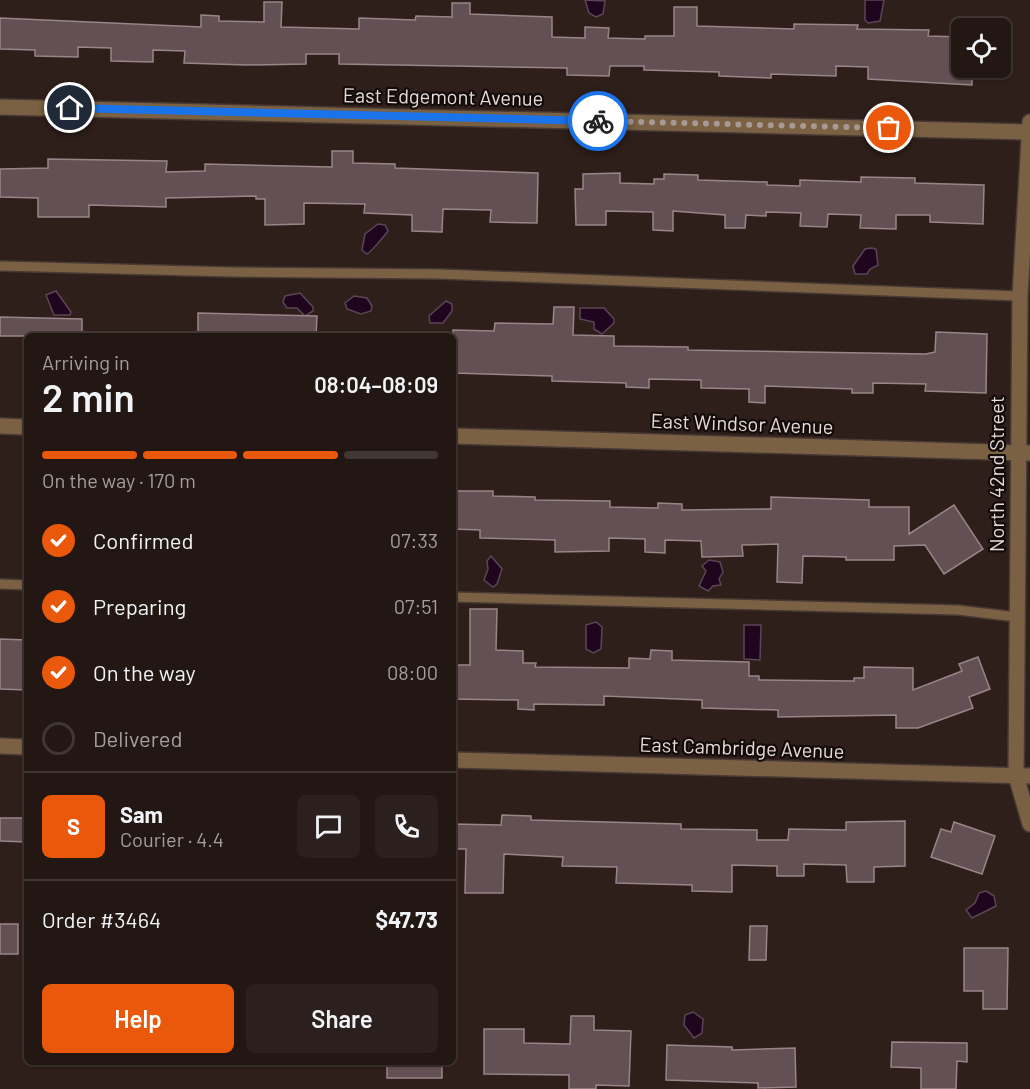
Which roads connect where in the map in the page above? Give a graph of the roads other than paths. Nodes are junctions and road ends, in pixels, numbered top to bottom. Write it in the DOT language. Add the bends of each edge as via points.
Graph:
graph roads {
  1 [pos="0,106"];
  2 [pos="1030,122"];
  3 [pos="1029,132"];
  4 [pos="1029,171"];
  5 [pos="0,266"];
  6 [pos="1020,296"];
  7 [pos="0,426"];
  8 [pos="24,427"];
  9 [pos="456,436"];
  10 [pos="1023,453"];
  11 [pos="0,584"];
  12 [pos="24,585"];
  13 [pos="456,597"];
  14 [pos="1017,617"];
  15 [pos="0,746"];
  16 [pos="24,747"];
  17 [pos="456,760"];
  18 [pos="1023,776"];
  19 [pos="1030,824"];
  1 -- 3 [label="street, East Edgemont Avenue"];
  2 -- 3 [label="street, North 42nd Street"];
  3 -- 4 [label="street, North 42nd Street"];
  4 -- 6 [label="street, North 42nd Street"];
  5 -- 6 [label="lane" via="440,273"];
  6 -- 10 [label="street, North 42nd Street"];
  7 -- 8 [label="street"];
  9 -- 10 [label="street, East Windsor Avenue"];
  10 -- 14 [label="street, North 42nd Street"];
  11 -- 12 [label="lane"];
  13 -- 14 [label="lane" via="958,610"];
  14 -- 18 [label="street, North 42nd Street"];
  15 -- 16 [label="street"];
  17 -- 18 [label="street, East Cambridge Avenue"];
  18 -- 19 [label="street, North 42nd Street"];
}
